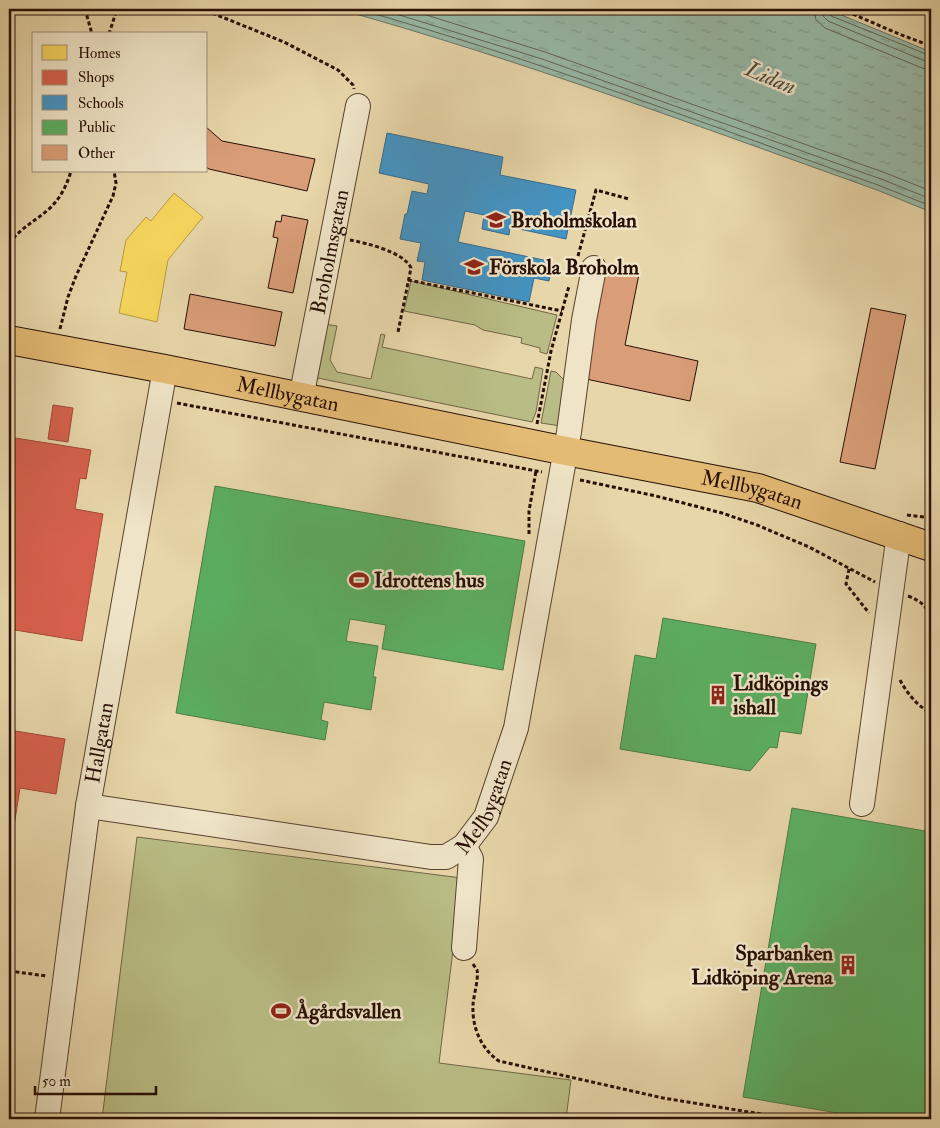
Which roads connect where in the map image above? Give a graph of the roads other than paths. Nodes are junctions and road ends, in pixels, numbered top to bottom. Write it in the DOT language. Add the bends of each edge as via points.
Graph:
graph roads {
  1 [pos="358,106"];
  2 [pos="594,268"];
  3 [pos="9,340"];
  4 [pos="165,369"];
  5 [pos="301,398"];
  6 [pos="566,451"];
  7 [pos="899,534"];
  8 [pos="931,546"];
  9 [pos="862,804"];
  10 [pos="88,806"];
  11 [pos="464,846"];
  12 [pos="464,948"];
  13 [pos="47,1119"];
  1 -- 5 [label="street, Broholmsgatan"];
  2 -- 6 [label="street"];
  3 -- 4 [label="main road, Mellbygatan"];
  4 -- 5 [label="main road, Mellbygatan"];
  4 -- 10 [label="street, Hallgatan"];
  5 -- 6 [label="main road, Mellbygatan"];
  6 -- 7 [label="main road, Mellbygatan" via="758,488"];
  6 -- 11 [label="street, Mellbygatan" via="516,728 486,817"];
  7 -- 8 [label="main road, Mellbygatan"];
  7 -- 9 [label="street"];
  10 -- 11 [label="street, Mellbygatan" via="431,857 446,856"];
  10 -- 13 [label="street, Hallgatan"];
  11 -- 12 [label="street" via="471,859"];
}
